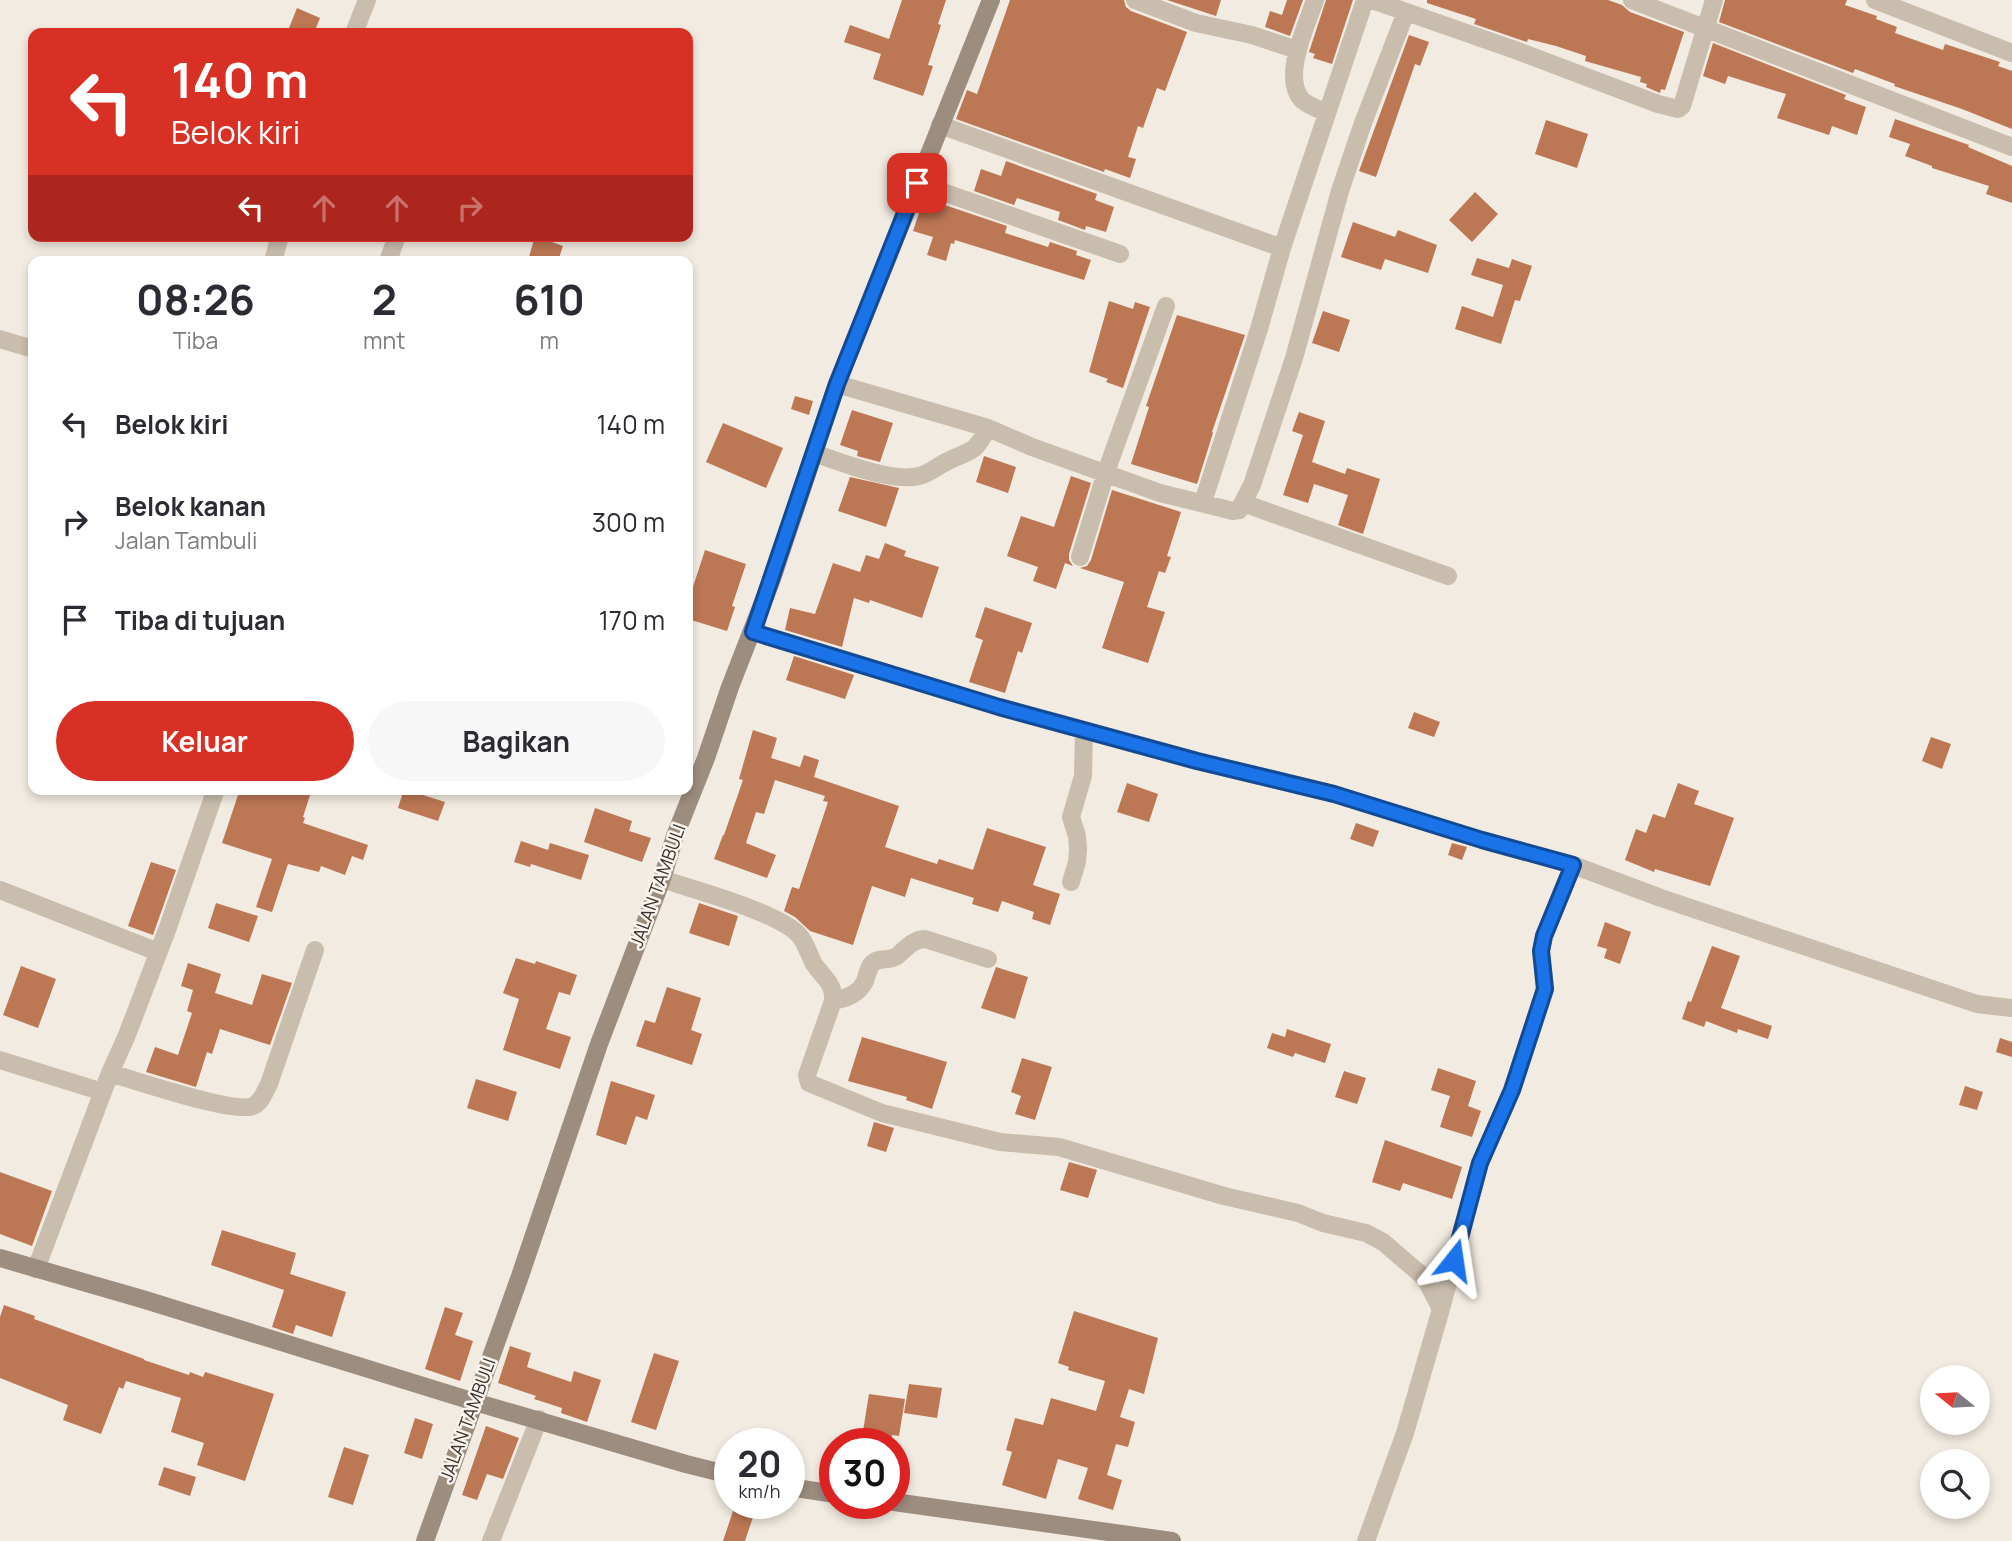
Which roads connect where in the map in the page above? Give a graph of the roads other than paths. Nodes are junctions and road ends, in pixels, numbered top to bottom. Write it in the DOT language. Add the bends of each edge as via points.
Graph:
graph roads {
  1 [pos="367,0"];
  2 [pos="991,0"];
  3 [pos="1135,0"];
  4 [pos="1315,0"];
  5 [pos="1365,0"];
  6 [pos="1373,0"];
  7 [pos="1632,0"];
  8 [pos="1714,0"];
  9 [pos="1875,0"];
  10 [pos="1406,12"];
  11 [pos="356,28"];
  12 [pos="1705,29"];
  13 [pos="1297,50"];
  14 [pos="2012,53"];
  15 [pos="1326,113"];
  16 [pos="940,125"];
  17 [pos="2012,147"];
  18 [pos="917,183"];
  19 [pos="1282,248"];
  20 [pos="1121,254"];
  21 [pos="1166,306"];
  22 [pos="0,339"];
  23 [pos="28,347"];
  24 [pos="837,384"];
  25 [pos="988,428"];
  26 [pos="814,453"];
  27 [pos="1106,472"];
  28 [pos="1203,502"];
  29 [pos="1243,503"];
  30 [pos="1080,557"];
  31 [pos="1448,576"];
  32 [pos="753,632"];
  33 [pos="1084,730"];
  34 [pos="693,791"];
  35 [pos="214,795"];
  36 [pos="691,795"];
  37 [pos="1573,865"];
  38 [pos="662,879"];
  39 [pos="1070,882"];
  40 [pos="0,890"];
  41 [pos="316,950"];
  42 [pos="158,952"];
  43 [pos="988,958"];
  44 [pos="833,1001"];
  45 [pos="2012,1008"];
  46 [pos="0,1060"];
  47 [pos="110,1073"];
  48 [pos="103,1092"];
  49 [pos="0,1258"];
  50 [pos="36,1269"];
  51 [pos="1441,1309"];
  52 [pos="475,1402"];
  53 [pos="539,1419"];
  54 [pos="714,1471"];
  55 [pos="910,1504"];
  56 [pos="425,1541"];
  57 [pos="491,1541"];
  58 [pos="1172,1541"];
  59 [pos="1366,1541"];
  1 -- 11 [label="street"];
  2 -- 16 [label="street, JALAN TAMBULI"];
  3 -- 13 [label="street" via="1196,23"];
  4 -- 13 [label="street"];
  5 -- 15 [label="street"];
  6 -- 10 [label="street"];
  7 -- 12 [label="street"];
  8 -- 12 [label="street"];
  9 -- 14 [label="street"];
  10 -- 12 [label="street" via="1678,109"];
  10 -- 29 [label="street" via="1344,179 1294,358"];
  12 -- 17 [label="street"];
  13 -- 15 [label="street" via="1294,75 1300,97"];
  15 -- 19 [label="street"];
  16 -- 18 [label="street, JALAN TAMBULI"];
  16 -- 19 [label="street"];
  18 -- 20 [label="street"];
  18 -- 24 [label="street, JALAN TAMBULI"];
  19 -- 28 [label="street"];
  21 -- 27 [label="street"];
  22 -- 23 [label="street"];
  24 -- 25 [label="street"];
  24 -- 26 [label="street, JALAN TAMBULI"];
  25 -- 26 [label="street" via="976,449 921,476 904,478"];
  25 -- 27 [label="street"];
  26 -- 32 [label="street, JALAN TAMBULI"];
  27 -- 28 [label="street" via="1160,493"];
  27 -- 30 [label="street"];
  28 -- 29 [label="street" via="1233,511"];
  29 -- 31 [label="street"];
  32 -- 33 [label="street"];
  32 -- 34 [label="street, JALAN TAMBULI"];
  33 -- 37 [label="street" via="1334,794"];
  33 -- 39 [label="street" via="1083,776 1071,817 1077,862"];
  35 -- 42 [label="street"];
  36 -- 38 [label="street, JALAN TAMBULI"];
  37 -- 45 [label="street" via="1977,1004"];
  37 -- 51 [label="street" via="1544,936 1545,989 1512,1090 1480,1163"];
  38 -- 44 [label="street" via="748,907 791,928 829,981"];
  38 -- 52 [label="street, JALAN TAMBULI"];
  40 -- 42 [label="street"];
  41 -- 47 [label="street" via="269,1084 253,1106 211,1102"];
  42 -- 47 [label="street"];
  43 -- 44 [label="street" via="917,940 895,957 874,962 862,987 848,998"];
  44 -- 51 [label="street" via="807,1075 814,1086 882,1113 1000,1142 1059,1147 1366,1233 1425,1278"];
  46 -- 48 [label="street"];
  47 -- 48 [label="street"];
  48 -- 50 [label="street"];
  49 -- 50 [label="street"];
  50 -- 52 [label="street"];
  51 -- 59 [label="street" via="1405,1433"];
  52 -- 53 [label="street"];
  52 -- 56 [label="street, JALAN TAMBULI"];
  53 -- 54 [label="street"];
  53 -- 57 [label="street"];
  55 -- 58 [label="street"];
}
